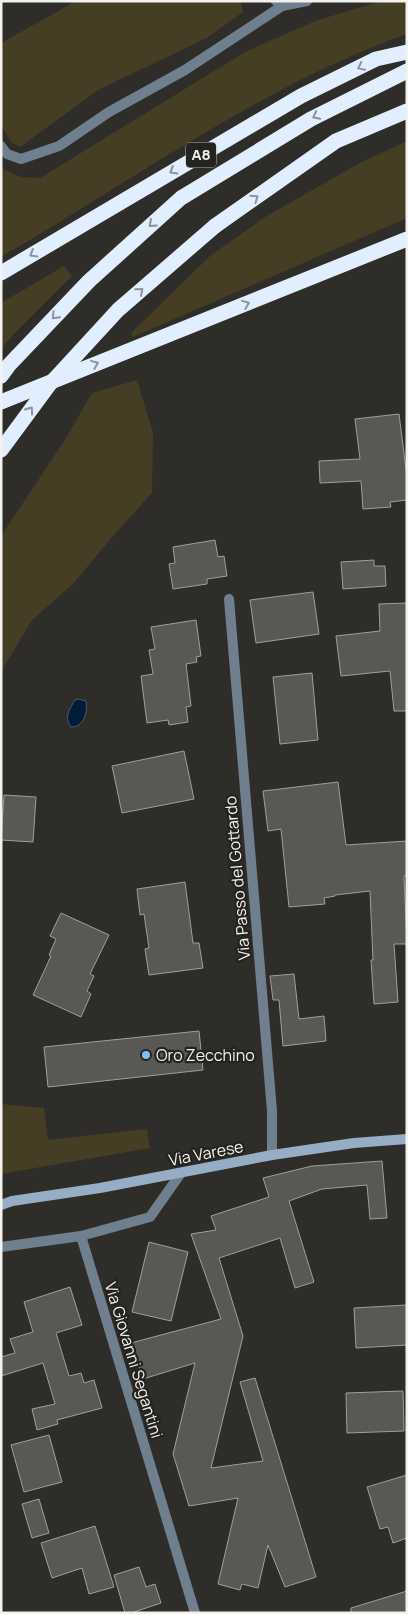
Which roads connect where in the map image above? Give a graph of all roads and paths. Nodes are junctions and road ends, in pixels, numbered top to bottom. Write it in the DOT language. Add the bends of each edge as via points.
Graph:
graph roads {
  1 [pos="307,1"];
  2 [pos="279,4"];
  3 [pos="407,52"];
  4 [pos="407,71"];
  5 [pos="407,111"];
  6 [pos="1,146"];
  7 [pos="407,240"];
  8 [pos="1,273"];
  9 [pos="1,376"];
  10 [pos="1,402"];
  11 [pos="1,450"];
  12 [pos="229,599"];
  13 [pos="407,1139"];
  14 [pos="272,1155"];
  15 [pos="182,1173"];
  16 [pos="1,1200"];
  17 [pos="12,1201"];
  18 [pos="1,1205"];
  19 [pos="81,1236"];
  20 [pos="1,1247"];
  21 [pos="195,1613"];
  1 -- 2 [label="street"];
  2 -- 6 [label="street" via="185,70 109,112 59,146 21,159 7,154"];
  3 -- 8 [label="highway, A8, one-way" via="376,59 301,96"];
  4 -- 9 [label="highway, one-way" via="311,119 181,198 88,281"];
  11 -- 5 [label="highway, one-way, bridge" via="48,385 118,310 215,226 336,141"];
  10 -- 7 [label="highway, one-way"];
  12 -- 14 [label="street, Via Passo del Gottardo" via="272,1111"];
  13 -- 14 [label="main road, Via Varese"];
  14 -- 15 [label="main road, Via Varese"];
  15 -- 17 [label="main road, Via Varese"];
  15 -- 19 [label="street" via="150,1217"];
  16 -- 17 [label="main road, Via Varese"];
  17 -- 18 [label="main road, Via Varese"];
  19 -- 20 [label="street"];
  19 -- 21 [label="street, Via Giovanni Segantini"];
}
